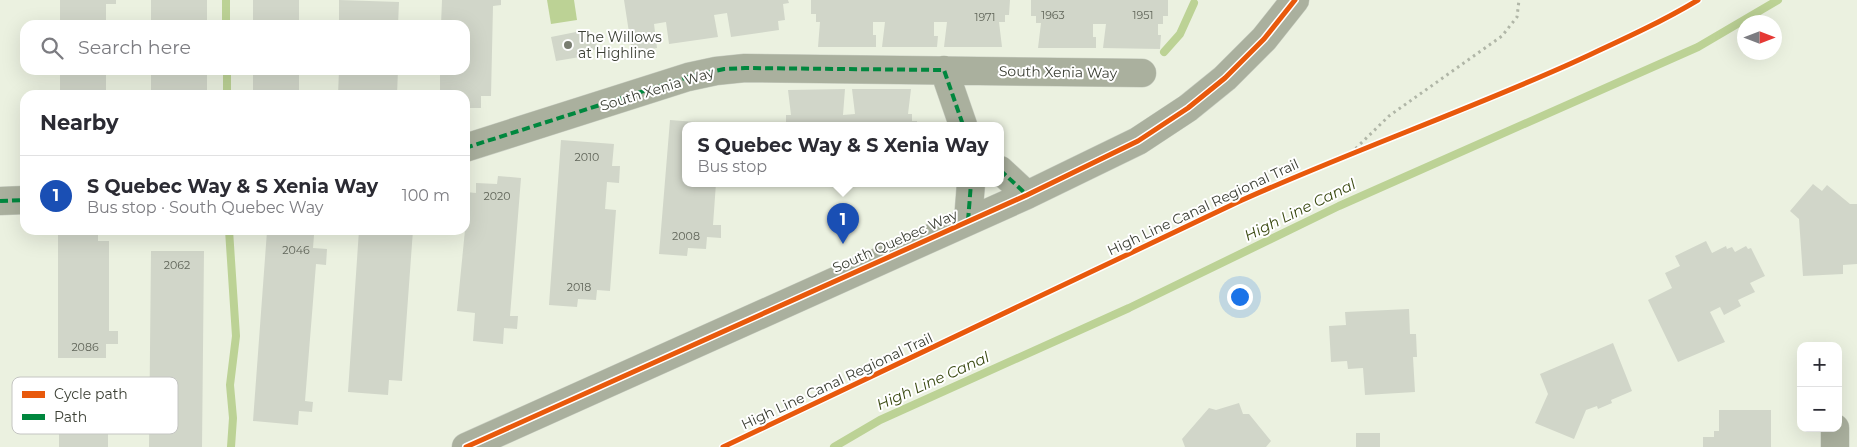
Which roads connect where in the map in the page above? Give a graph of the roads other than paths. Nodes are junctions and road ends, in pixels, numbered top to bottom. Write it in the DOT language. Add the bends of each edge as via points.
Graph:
graph roads {
  1 [pos="1295,0"];
  2 [pos="944,70"];
  3 [pos="1142,73"];
  4 [pos="962,122"];
  5 [pos="470,146"];
  6 [pos="1004,174"];
  7 [pos="971,187"];
  8 [pos="1027,195"];
  9 [pos="0,200"];
  10 [pos="20,200"];
  11 [pos="968,221"];
  12 [pos="1835,432"];
  13 [pos="466,447"];
  14 [pos="1835,447"];
  1 -- 8 [label="street, South Quebec Way" via="1249,55 1188,108 1138,141"];
  2 -- 3 [label="street, South Xenia Way"];
  2 -- 4 [label="street"];
  2 -- 5 [label="street, South Xenia Way" via="724,69 688,77"];
  6 -- 8 [label="street"];
  7 -- 11 [label="street"];
  8 -- 11 [label="street, South Quebec Way"];
  9 -- 10 [label="street"];
  11 -- 13 [label="street, South Quebec Way"];
  12 -- 14 [label="street"];
}
